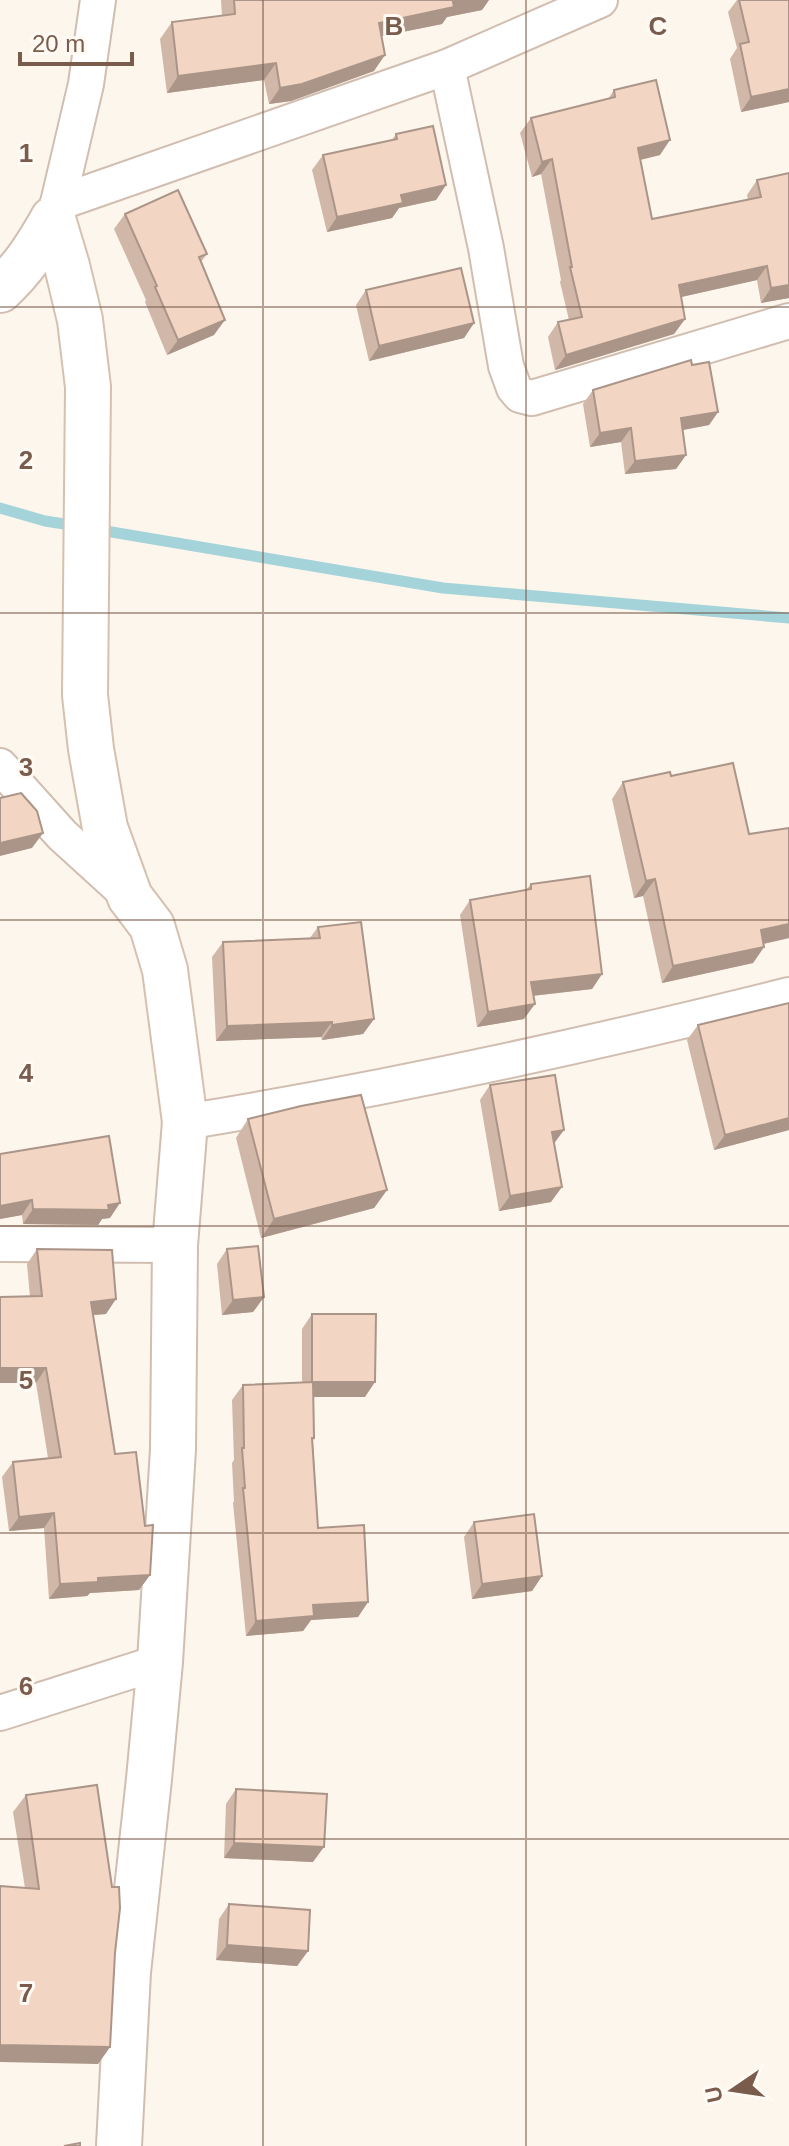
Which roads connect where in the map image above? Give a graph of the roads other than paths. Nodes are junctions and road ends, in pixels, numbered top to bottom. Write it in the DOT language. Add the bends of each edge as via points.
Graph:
graph roads {
  1 [pos="98,0"];
  2 [pos="600,0"];
  3 [pos="447,67"];
  4 [pos="55,211"];
  5 [pos="0,290"];
  6 [pos="789,321"];
  7 [pos="0,766"];
  8 [pos="130,897"];
  9 [pos="789,995"];
  10 [pos="185,1122"];
  11 [pos="0,1244"];
  12 [pos="175,1245"];
  13 [pos="160,1662"];
  14 [pos="0,1713"];
  15 [pos="119,2146"];
  1 -- 4 [label="street" via="86,84"];
  2 -- 3 [label="street"];
  3 -- 4 [label="street"];
  3 -- 6 [label="street" via="506,366 520,395 532,398"];
  4 -- 5 [label="street" via="35,251"];
  4 -- 8 [label="street" via="80,320 88,387 85,695 105,828"];
  7 -- 8 [label="street" via="62,835"];
  8 -- 10 [label="street" via="152,926 165,970"];
  9 -- 10 [label="street" via="525,1058"];
  10 -- 12 [label="street"];
  11 -- 12 [label="street"];
  12 -- 13 [label="street" via="173,1449"];
  13 -- 14 [label="street"];
  13 -- 15 [label="street" via="128,1972"];
}
